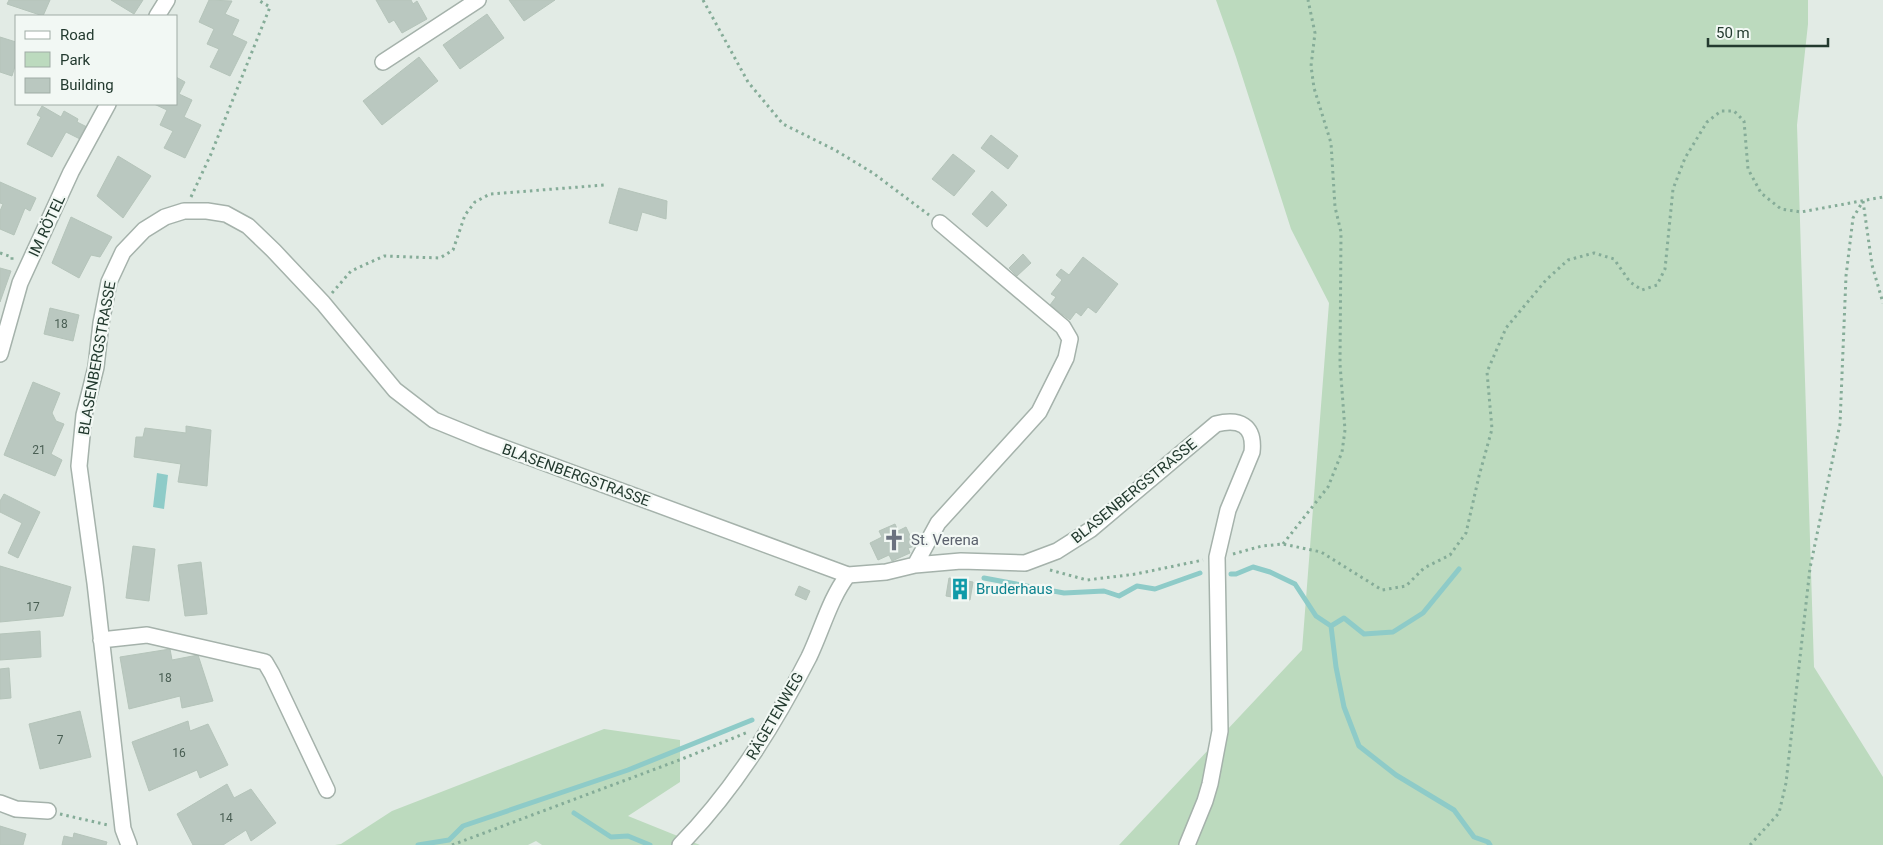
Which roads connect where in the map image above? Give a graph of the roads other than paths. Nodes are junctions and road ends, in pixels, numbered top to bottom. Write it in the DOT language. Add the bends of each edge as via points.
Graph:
graph roads {
  1 [pos="166,0"];
  2 [pos="478,0"];
  3 [pos="158,15"];
  4 [pos="383,62"];
  5 [pos="107,105"];
  6 [pos="940,223"];
  7 [pos="0,354"];
  8 [pos="915,564"];
  9 [pos="848,575"];
  10 [pos="101,640"];
  11 [pos="327,790"];
  12 [pos="0,803"];
  13 [pos="48,811"];
  14 [pos="682,844"];
  15 [pos="129,845"];
  16 [pos="1187,845"];
  1 -- 3 [label="street"];
  2 -- 4 [label="street"];
  5 -- 7 [label="street, IM RÖTEL" via="71,172 20,283"];
  6 -- 8 [label="street" via="1063,327 1070,339 1066,358 1039,412 938,523"];
  8 -- 9 [label="street, BLASENBERGSTRASSE" via="886,572"];
  8 -- 16 [label="street, BLASENBERGSTRASSE" via="961,561 1025,563 1057,551 1090,530 1216,424 1228,421 1241,423 1250,432 1252,452 1228,510 1218,557 1220,731 1205,802"];
  9 -- 10 [label="street, BLASENBERGSTRASSE" via="434,420 395,390 323,303 248,226 226,214 207,210 184,211 165,217 144,230 123,252 107,290 96,367 84,415 79,466"];
  9 -- 14 [label="street, RÄGETENWEG" via="839,587 809,656 774,722 748,763"];
  10 -- 11 [label="street" via="147,636 265,662"];
  10 -- 15 [label="street, BLASENBERGSTRASSE" via="123,829"];
  12 -- 13 [label="street" via="16,809"];
}
